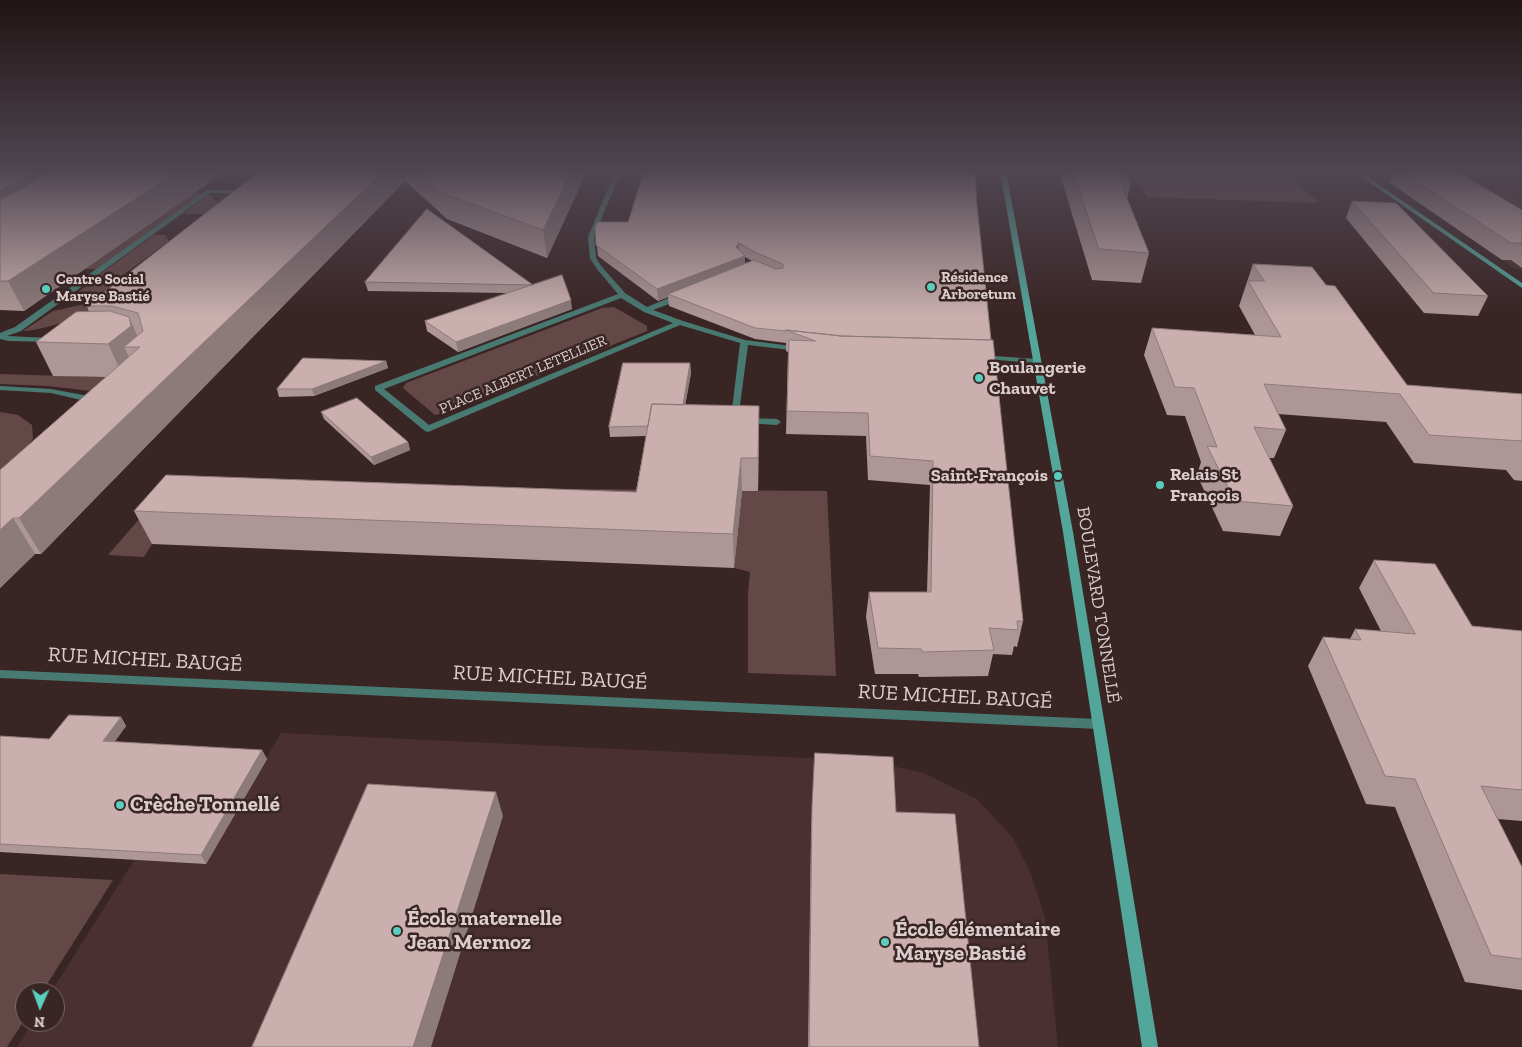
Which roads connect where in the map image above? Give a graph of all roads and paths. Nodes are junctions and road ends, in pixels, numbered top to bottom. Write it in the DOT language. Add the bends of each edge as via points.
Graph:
graph roads {
  1 [pos="170,220"];
  2 [pos="598,220"];
  3 [pos="1012,220"];
  4 [pos="1428,220"];
  5 [pos="1518,281"];
  6 [pos="1522,286"];
  7 [pos="689,293"];
  8 [pos="622,295"];
  9 [pos="648,310"];
  10 [pos="680,324"];
  11 [pos="0,336"];
  12 [pos="62,341"];
  13 [pos="744,342"];
  14 [pos="811,351"];
  15 [pos="977,357"];
  16 [pos="1037,361"];
  17 [pos="0,388"];
  18 [pos="97,401"];
  19 [pos="777,422"];
  20 [pos="0,674"];
  21 [pos="1098,724"];
  22 [pos="1150,1047"];
  1 -- 11 [label="street" via="18,329"];
  2 -- 8 [label="street" via="591,237 593,258"];
  3 -- 16 [label="main road, BOULEVARD TONNELLÉ"];
  4 -- 5 [label="main road"];
  5 -- 6 [label="main road"];
  7 -- 9 [label="street"];
  8 -- 9 [label="street"];
  8 -- 10 [label="street, PLACE ALBERT LETELLIER" via="378,388 428,429"];
  9 -- 10 [label="street"];
  10 -- 13 [label="street"];
  11 -- 12 [label="street"];
  13 -- 14 [label="street"];
  13 -- 19 [label="street" via="731,421"];
  15 -- 16 [label="street"];
  16 -- 21 [label="main road, BOULEVARD TONNELLÉ"];
  17 -- 18 [label="street" via="50,392"];
  20 -- 21 [label="street, RUE MICHEL BAUGÉ"];
  21 -- 22 [label="main road, BOULEVARD TONNELLÉ"];
}
